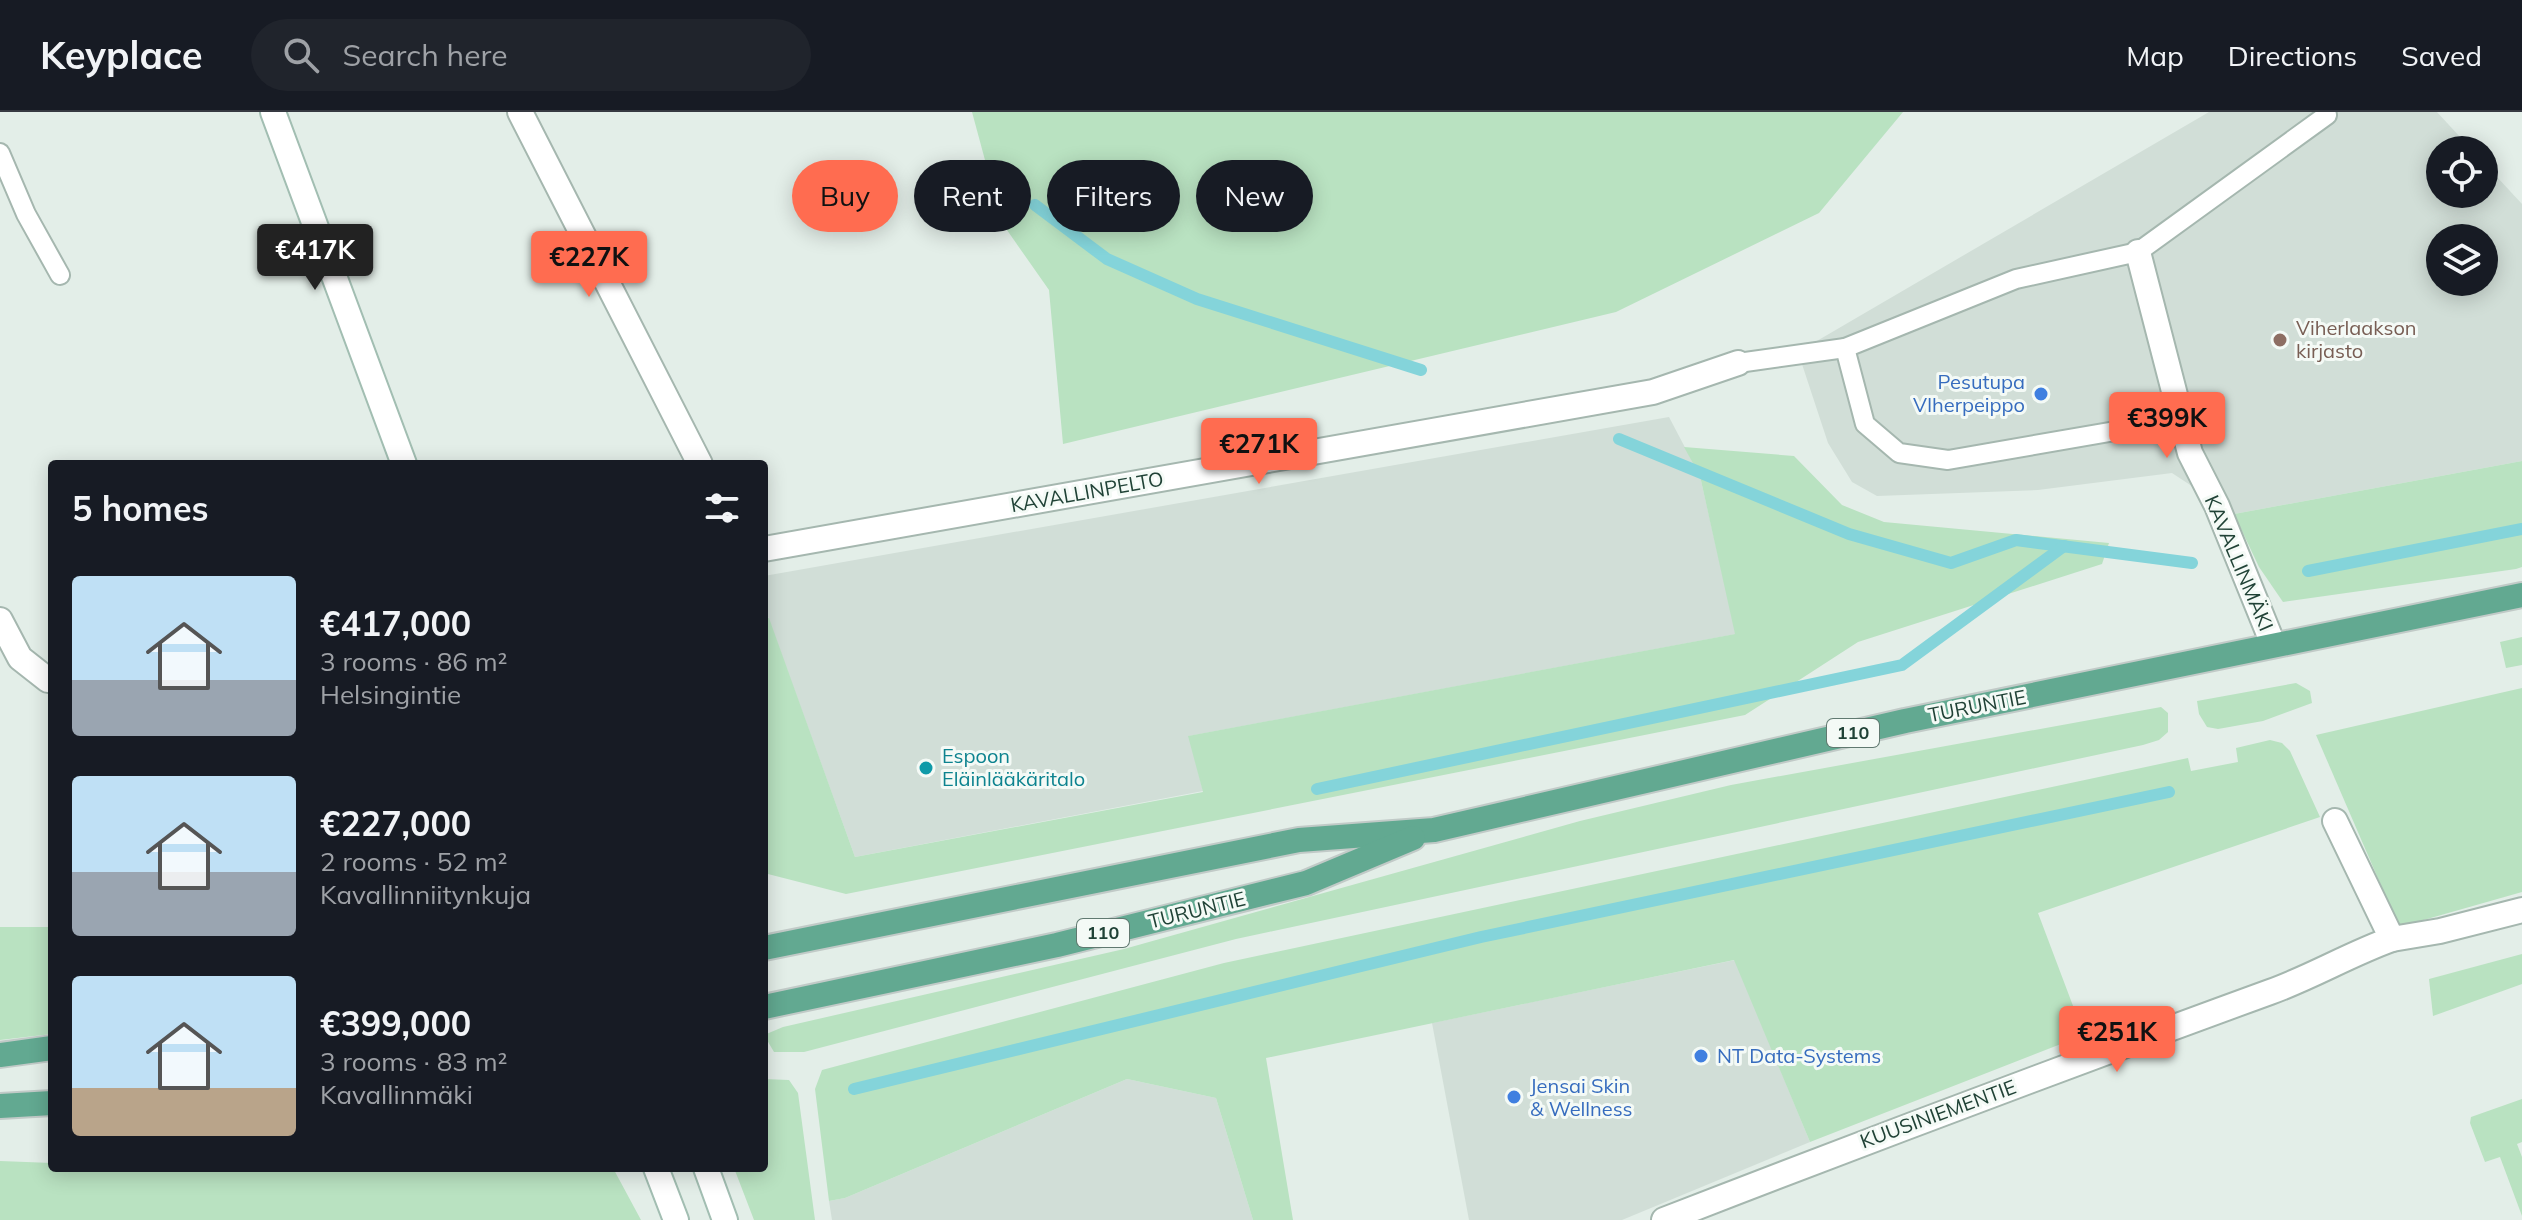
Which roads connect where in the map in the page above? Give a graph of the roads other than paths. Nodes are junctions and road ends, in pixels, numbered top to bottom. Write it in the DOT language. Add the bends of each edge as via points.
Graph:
graph roads {
  1 [pos="273,112"];
  2 [pos="520,112"];
  3 [pos="2327,115"];
  4 [pos="0,153"];
  5 [pos="2138,252"];
  6 [pos="60,275"];
  7 [pos="1845,348"];
  8 [pos="1738,363"];
  9 [pos="2179,420"];
  10 [pos="405,460"];
  11 [pos="698,460"];
  12 [pos="768,548"];
  13 [pos="2522,595"];
  14 [pos="0,620"];
  15 [pos="2273,644"];
  16 [pos="48,680"];
  17 [pos="2335,821"];
  18 [pos="1434,830"];
  19 [pos="2522,910"];
  20 [pos="2392,939"];
  21 [pos="768,947"];
  22 [pos="768,1006"];
  23 [pos="48,1049"];
  24 [pos="0,1055"];
  25 [pos="48,1103"];
  26 [pos="0,1106"];
  27 [pos="658,1172"];
  28 [pos="707,1172"];
  29 [pos="676,1220"];
  30 [pos="725,1220"];
  31 [pos="1664,1220"];
  1 -- 10 [label="street"];
  2 -- 11 [label="street"];
  3 -- 5 [label="lane"];
  4 -- 6 [label="lane"];
  5 -- 7 [label="lane" via="2016,279"];
  5 -- 9 [label="street, KAVALLINMÄKI"];
  7 -- 8 [label="lane"];
  7 -- 9 [label="lane" via="1865,424 1899,453 1948,460"];
  8 -- 12 [label="street, KAVALLINPELTO" via="1653,392"];
  9 -- 15 [label="street, KAVALLINMÄKI"];
  13 -- 15 [label="main road, TURUNTIE / 110"];
  14 -- 16 [label="street" via="20,658"];
  15 -- 18 [label="main road, TURUNTIE / 110" via="1905,721"];
  17 -- 20 [label="street"];
  18 -- 21 [label="main road, TURUNTIE / 110" via="1299,840"];
  18 -- 22 [label="main road, TURUNTIE / 110" via="1306,883 1057,945"];
  19 -- 20 [label="street, KUUSINIEMENTIE"];
  20 -- 31 [label="street, KUUSINIEMENTIE" via="2294,983"];
  23 -- 24 [label="main road"];
  25 -- 26 [label="main road"];
  27 -- 29 [label="street"];
  28 -- 30 [label="street"];
}
